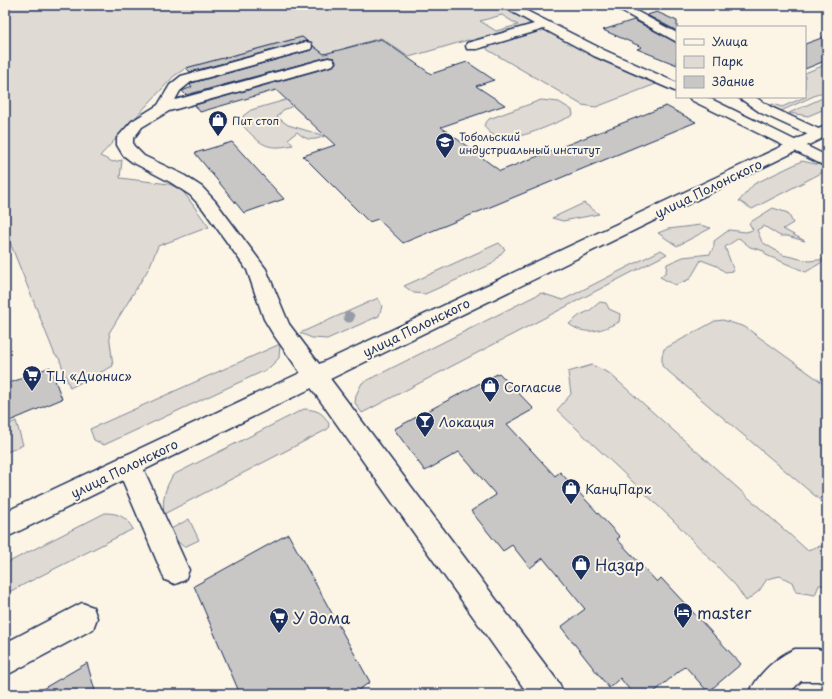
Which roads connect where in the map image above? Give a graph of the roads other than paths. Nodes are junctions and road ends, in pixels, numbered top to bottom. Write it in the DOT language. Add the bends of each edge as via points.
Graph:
graph roads {
  1 [pos="506,5"];
  2 [pos="625,9"];
  3 [pos="545,25"];
  4 [pos="676,37"];
  5 [pos="306,46"];
  6 [pos="472,46"];
  7 [pos="328,62"];
  8 [pos="676,88"];
  9 [pos="698,98"];
  10 [pos="747,98"];
  11 [pos="164,108"];
  12 [pos="823,132"];
  13 [pos="795,146"];
  14 [pos="827,162"];
  15 [pos="316,376"];
  16 [pos="129,465"];
  17 [pos="5,525"];
  18 [pos="175,570"];
  19 [pos="82,618"];
  20 [pos="5,660"];
  21 [pos="827,668"];
  22 [pos="548,694"];
  23 [pos="765,694"];
  1 -- 3 [label="main road"];
  2 -- 4 [label="main road"];
  3 -- 6 [label="main road"];
  3 -- 8 [label="main road"];
  5 -- 11 [label="main road" via="186,79 178,83"];
  7 -- 11 [label="main road"];
  9 -- 13 [label="main road"];
  10 -- 12 [label="main road" via="766,110"];
  11 -- 15 [label="main road" via="134,127 125,138 125,146 138,159 176,178 196,191 209,204 256,269 275,319"];
  12 -- 13 [label="main road, улица Полонского"];
  13 -- 14 [label="main road"];
  13 -- 15 [label="main road, улица Полонского"];
  15 -- 16 [label="main road, улица Полонского"];
  15 -- 22 [label="main road"];
  16 -- 17 [label="main road, улица Полонского"];
  16 -- 18 [label="main road"];
  19 -- 20 [label="main road"];
  21 -- 23 [label="main road" via="818,665 795,665"];
}
